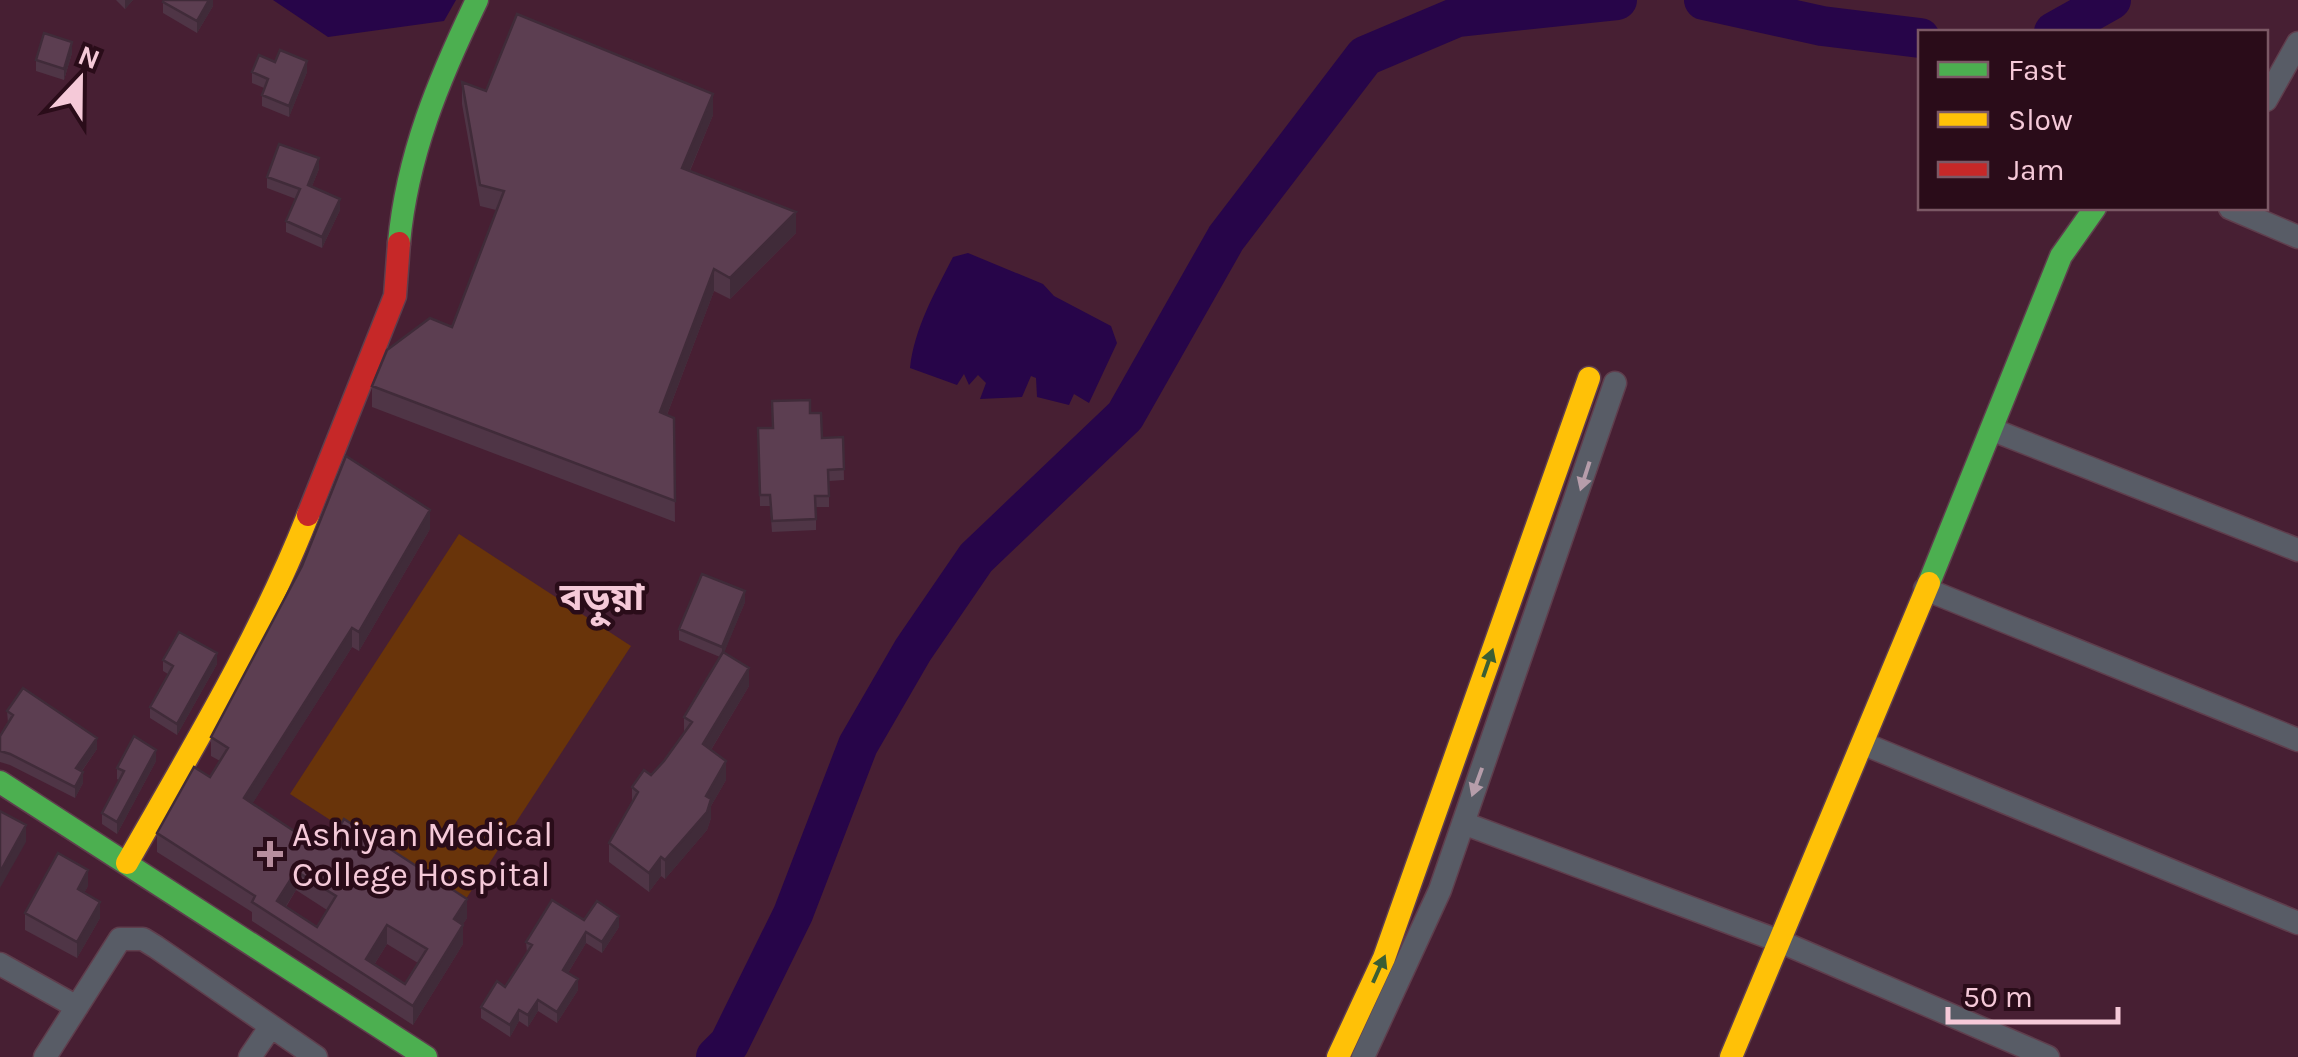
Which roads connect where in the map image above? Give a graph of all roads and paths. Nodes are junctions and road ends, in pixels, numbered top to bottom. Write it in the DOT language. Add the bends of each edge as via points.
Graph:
graph roads {
  1 [pos="477,0"];
  2 [pos="2298,43"];
  3 [pos="2268,96"];
  4 [pos="2094,210"];
  5 [pos="2235,210"];
  6 [pos="2298,236"];
  7 [pos="1589,378"];
  8 [pos="1615,383"];
  9 [pos="1993,430"];
  10 [pos="1540,513"];
  11 [pos="1570,524"];
  12 [pos="2298,550"];
  13 [pos="1924,589"];
  14 [pos="2298,740"];
  15 [pos="1864,744"];
  16 [pos="0,782"];
  17 [pos="1463,823"];
  18 [pos="127,863"];
  19 [pos="2298,923"];
  20 [pos="1779,941"];
  21 [pos="0,964"];
  22 [pos="77,1006"];
  23 [pos="270,1026"];
  24 [pos="45,1057"];
  25 [pos="250,1057"];
  26 [pos="316,1057"];
  27 [pos="426,1057"];
  28 [pos="1338,1057"];
  29 [pos="1363,1057"];
  30 [pos="1731,1057"];
  31 [pos="2048,1057"];
  1 -- 18 [label="street" via="436,84 404,189 395,296 284,576"];
  2 -- 3 [label="street"];
  4 -- 9 [label="street" via="2062,256"];
  5 -- 6 [label="street"];
  7 -- 10 [label="street"];
  8 -- 11 [label="street, one-way"];
  9 -- 12 [label="street"];
  9 -- 13 [label="street"];
  10 -- 11 [label="street"];
  28 -- 10 [label="street, one-way" via="1384,958"];
  11 -- 17 [label="street, one-way"];
  13 -- 14 [label="street"];
  13 -- 15 [label="street"];
  15 -- 19 [label="street"];
  15 -- 20 [label="street"];
  16 -- 18 [label="street"];
  17 -- 20 [label="street"];
  17 -- 29 [label="street" via="1418,945"];
  18 -- 27 [label="street"];
  20 -- 30 [label="street"];
  20 -- 31 [label="street"];
  21 -- 22 [label="street"];
  22 -- 23 [label="street" via="120,940 130,937 156,946"];
  22 -- 24 [label="street"];
  23 -- 25 [label="street"];
  23 -- 26 [label="street"];
}
